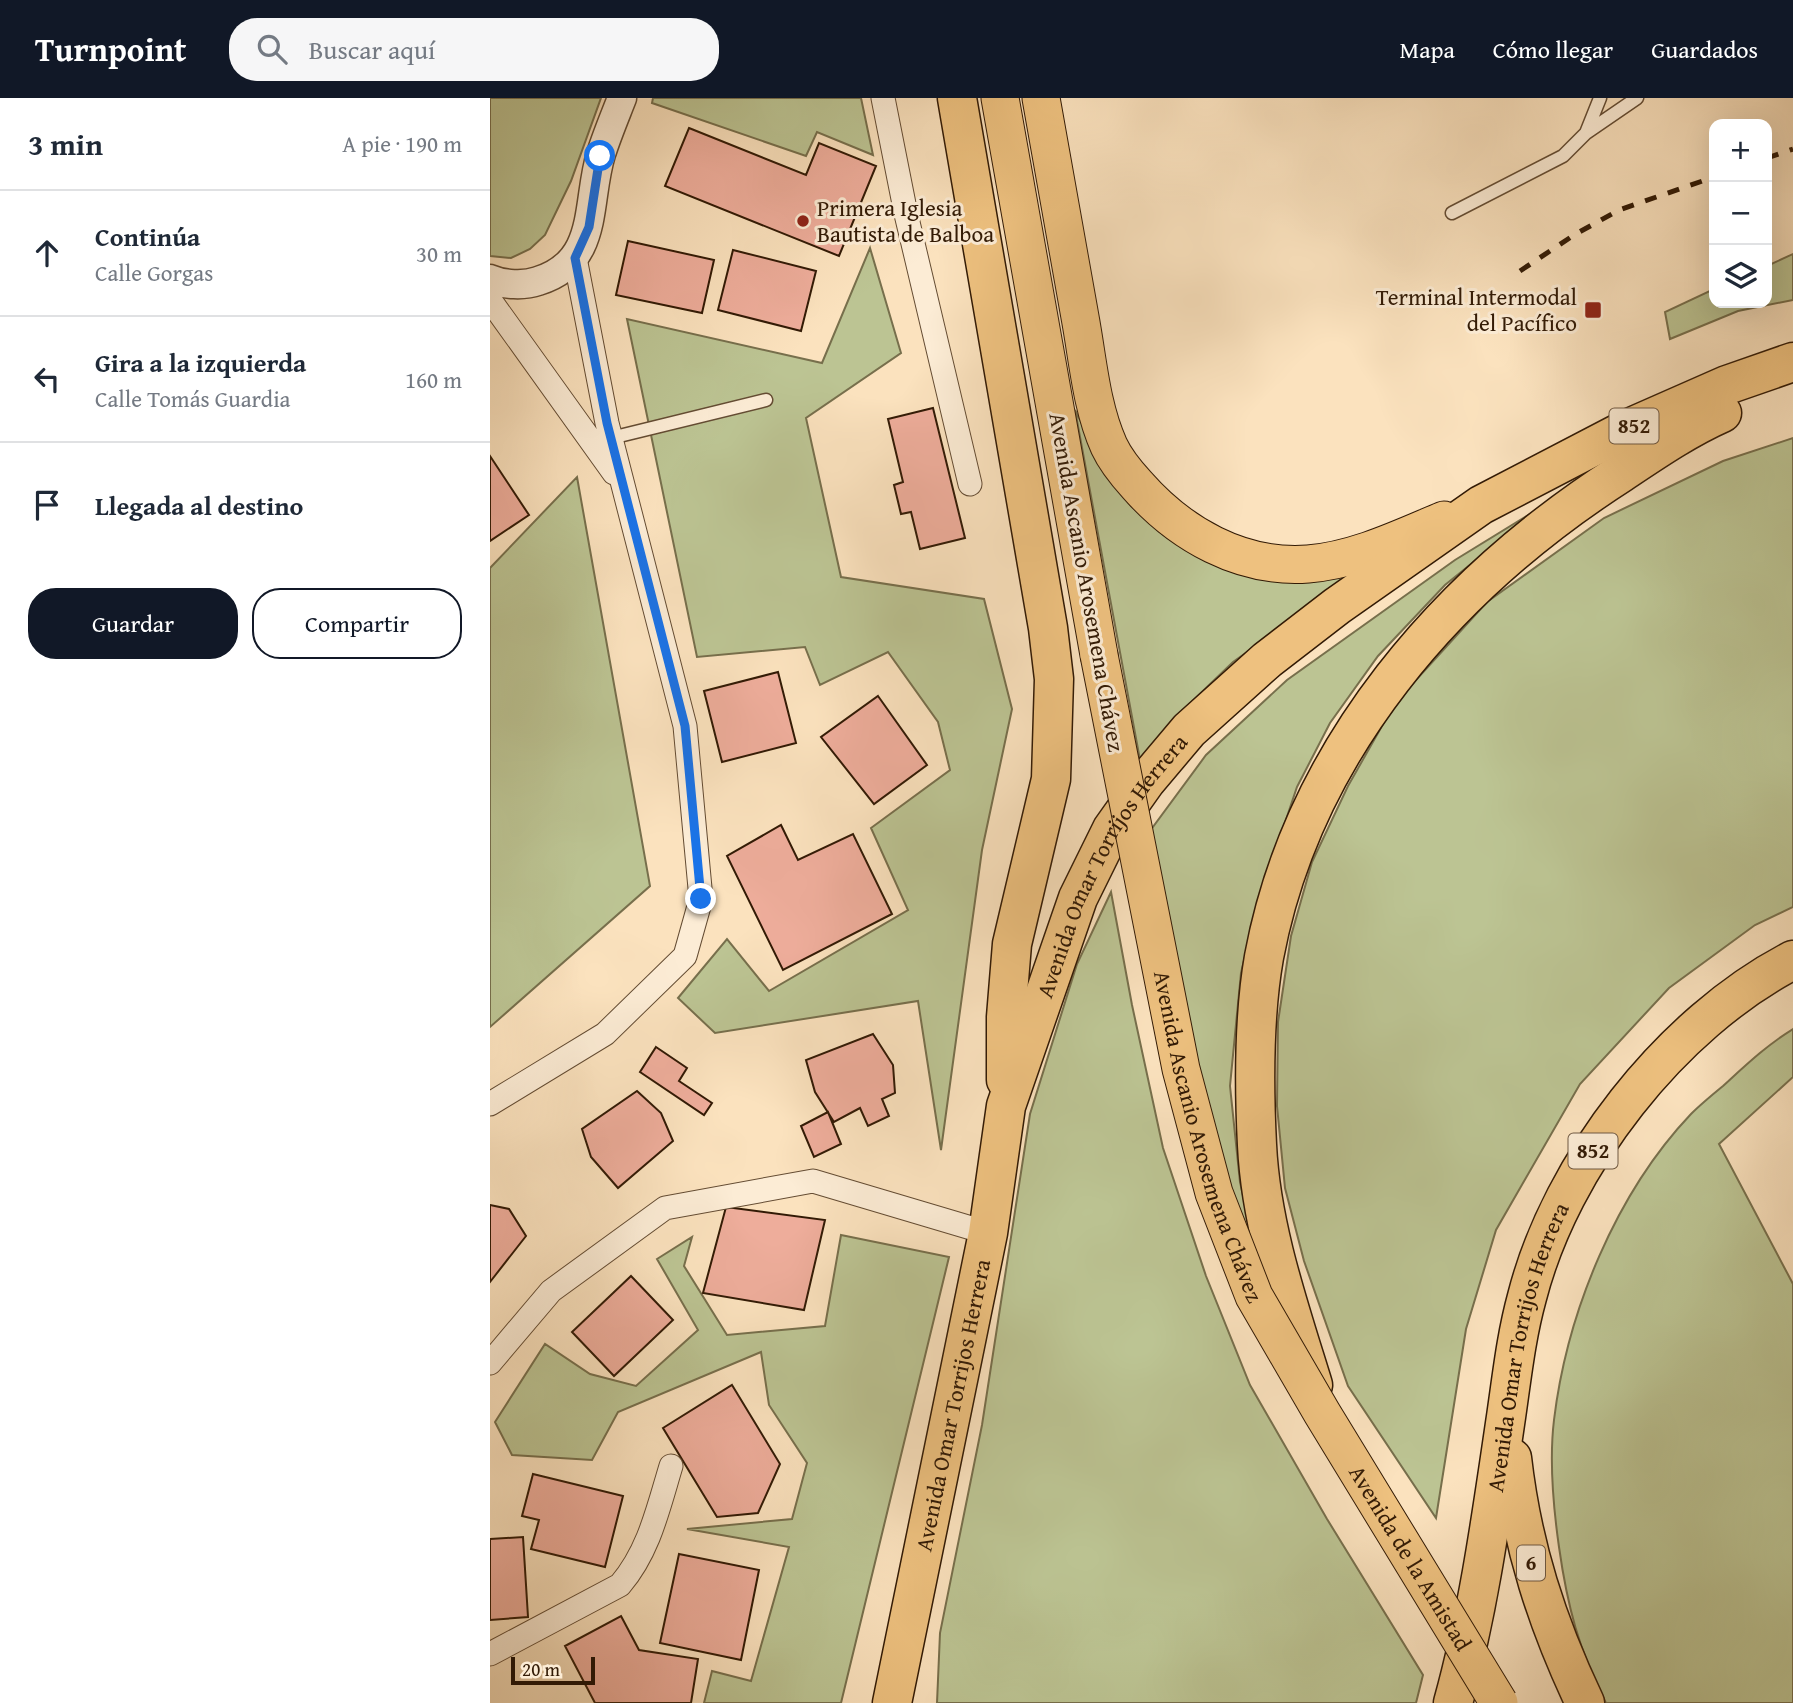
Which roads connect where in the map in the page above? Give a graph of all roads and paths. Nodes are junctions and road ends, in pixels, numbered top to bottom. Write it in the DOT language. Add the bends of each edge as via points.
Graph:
graph roads {
  1 [pos="622,98"];
  2 [pos="883,98"];
  3 [pos="957,98"];
  4 [pos="1000,98"];
  5 [pos="1041,98"];
  6 [pos="1600,98"];
  7 [pos="1637,98"];
  8 [pos="1586,133"];
  9 [pos="1452,213"];
  10 [pos="575,258"];
  11 [pos="490,279"];
  12 [pos="490,300"];
  13 [pos="1793,362"];
  14 [pos="1793,380"];
  15 [pos="766,400"];
  16 [pos="611,438"];
  17 [pos="970,484"];
  18 [pos="624,487"];
  19 [pos="1481,505"];
  20 [pos="1793,960"];
  21 [pos="490,1104"];
  22 [pos="1006,1106"];
  23 [pos="988,1233"];
  24 [pos="490,1363"];
  25 [pos="1322,1413"];
  26 [pos="1507,1414"];
  27 [pos="671,1466"];
  28 [pos="490,1654"];
  29 [pos="897,1691"];
  30 [pos="1453,1703"];
  31 [pos="1499,1703"];
  32 [pos="1585,1703"];
  1 -- 10 [label="street" via="600,156 589,227"];
  2 -- 17 [label="street" via="905,215"];
  3 -- 22 [label="highway" via="1054,679 1051,779 1012,944"];
  4 -- 25 [label="main road, Avenida Ascanio Arosemena Chávez, bridge" via="1099,655 1181,1069 1214,1193 1254,1296"];
  5 -- 19 [label="main road, Avenida Ascanio Arosemena Chávez" via="1097,414 1119,465 1150,500 1174,522 1210,544 1238,555 1309,564 1381,547"];
  6 -- 8 [label="lane"];
  7 -- 8 [label="lane"];
  8 -- 9 [label="lane" via="1563,156"];
  10 -- 11 [label="street" via="548,278 527,285"];
  10 -- 16 [label="street"];
  12 -- 18 [label="street"];
  13 -- 19 [label="highway, Avenida Omar Torrijos Herrera / 852" via="1627,429"];
  14 -- 25 [label="highway, bridge" via="1692,426 1578,500 1514,550 1455,607 1367,710 1304,827 1264,957 1255,1051 1257,1147 1266,1218"];
  15 -- 16 [label="lane"];
  16 -- 18 [label="street"];
  18 -- 21 [label="street" via="685,726 701,899 685,956 605,1034"];
  19 -- 22 [label="highway, Avenida Omar Torrijos Herrera" via="1267,660 1189,730 1146,781 1112,829 1078,898"];
  20 -- 26 [label="highway, Avenida Omar Torrijos Herrera / 852" via="1687,1037 1606,1129 1574,1181 1527,1294"];
  22 -- 23 [label="highway, Avenida Omar Torrijos Herrera"];
  23 -- 24 [label="street" via="813,1181 665,1208 551,1291"];
  23 -- 29 [label="highway, Avenida Omar Torrijos Herrera"];
  25 -- 31 [label="main road, Avenida de la Amistad, bridge"];
  26 -- 30 [label="highway, Avenida Omar Torrijos Herrera" via="1478,1598"];
  26 -- 32 [label="highway, 6" via="1516,1494 1533,1572 1559,1647"];
  27 -- 28 [label="street" via="646,1546 620,1585"];
}
